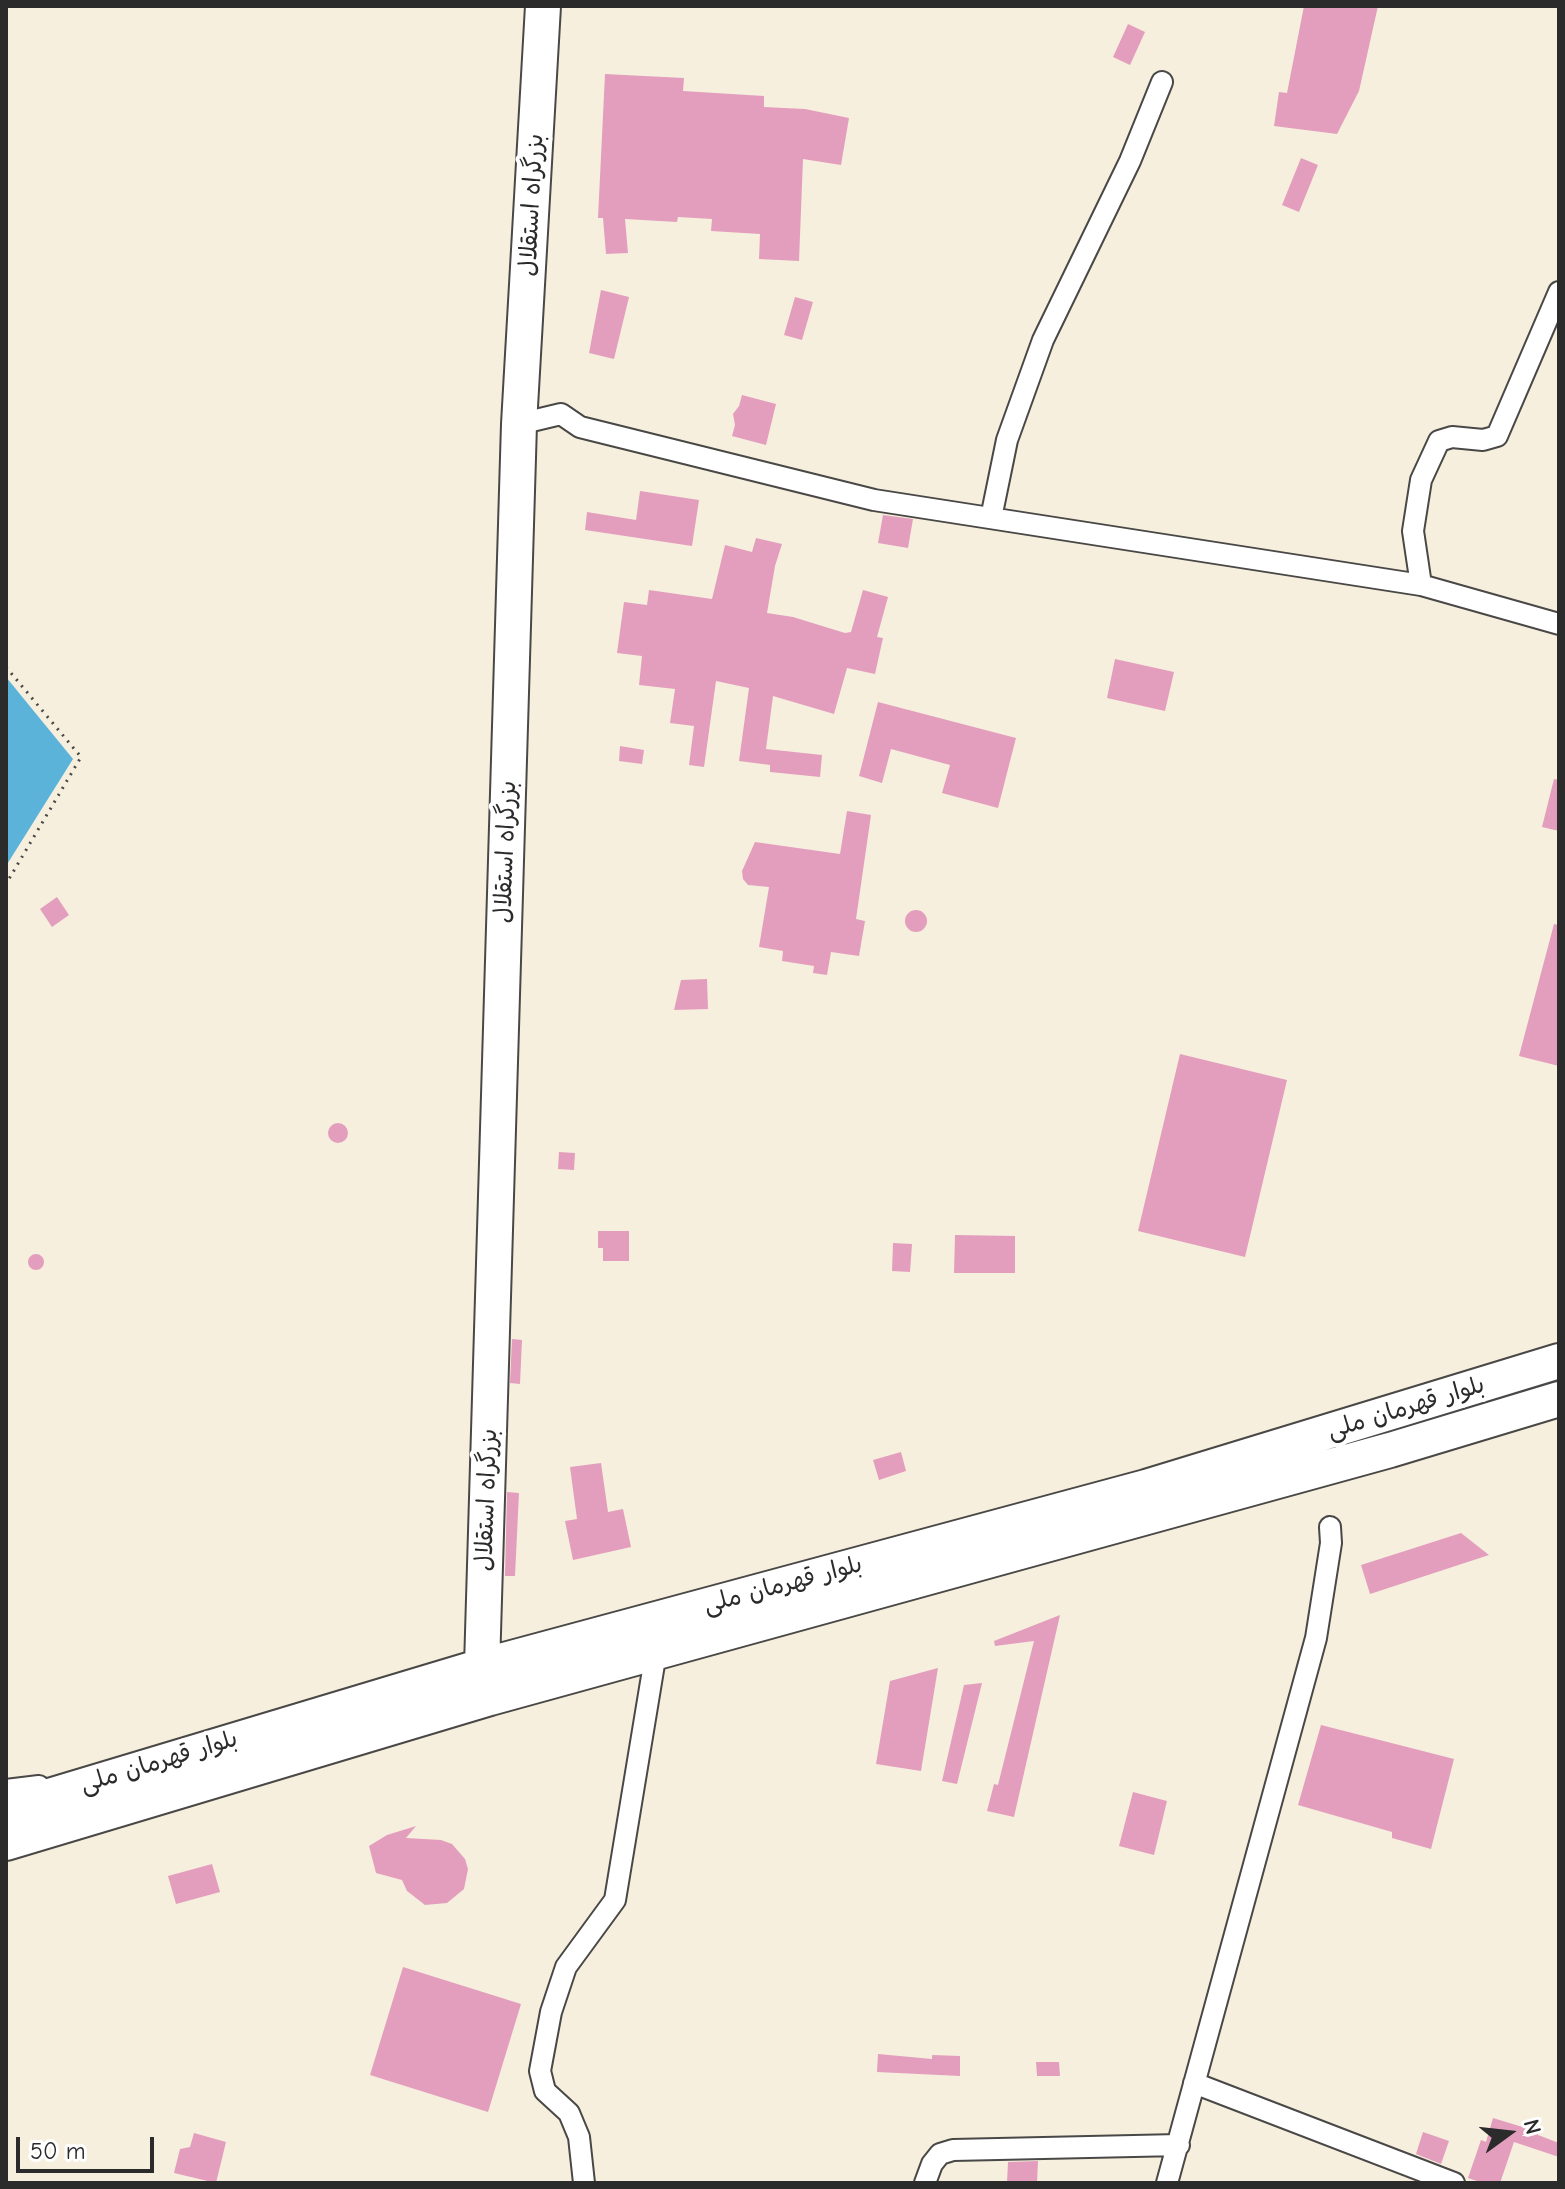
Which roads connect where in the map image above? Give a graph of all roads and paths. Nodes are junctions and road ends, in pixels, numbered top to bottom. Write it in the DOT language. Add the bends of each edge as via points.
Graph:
graph roads {
  1 [pos="543,6"];
  2 [pos="1162,82"];
  3 [pos="1559,292"];
  4 [pos="519,424"];
  5 [pos="991,518"];
  6 [pos="1421,585"];
  7 [pos="1559,624"];
  8 [pos="6,667"];
  9 [pos="6,884"];
  10 [pos="1559,1361"];
  11 [pos="1559,1399"];
  12 [pos="1330,1527"];
  13 [pos="656,1652"];
  14 [pos="486,1682"];
  15 [pos="103,1779"];
  16 [pos="6,1790"];
  17 [pos="6,1809"];
  18 [pos="6,1843"];
  19 [pos="1194,2083"];
  20 [pos="1179,2145"];
  21 [pos="584,2183"];
  22 [pos="925,2183"];
  23 [pos="1167,2183"];
  24 [pos="1454,2183"];
  1 -- 4 [label="highway, بزرگراه استقلال"];
  2 -- 5 [label="street" via="1130,161 1043,340 1007,440"];
  3 -- 6 [label="street" via="1497,436 1439,441 1421,480 1413,531"];
  4 -- 5 [label="street" via="561,414 580,427 874,500"];
  4 -- 14 [label="highway, بزرگراه استقلال"];
  5 -- 6 [label="street"];
  6 -- 7 [label="street"];
  8 -- 9 [label="path" via="81,757"];
  10 -- 14 [label="highway, بلوار قهرمان ملی"];
  11 -- 13 [label="highway, بلوار قهرمان ملی"];
  12 -- 19 [label="street" via="1316,1638"];
  13 -- 14 [label="highway, بلوار قهرمان ملی"];
  13 -- 21 [label="street" via="615,1900 566,1967 540,2071 545,2091 569,2113 579,2137"];
  14 -- 15 [label="highway, بلوار قهرمان ملی"];
  14 -- 18 [label="highway, بلوار قهرمان ملی"];
  15 -- 16 [label="street"];
  15 -- 17 [label="highway, بلوار قهرمان ملی"];
  19 -- 20 [label="street"];
  19 -- 24 [label="street"];
  20 -- 22 [label="street" via="953,2150 940,2154"];
  20 -- 23 [label="street"];
}
